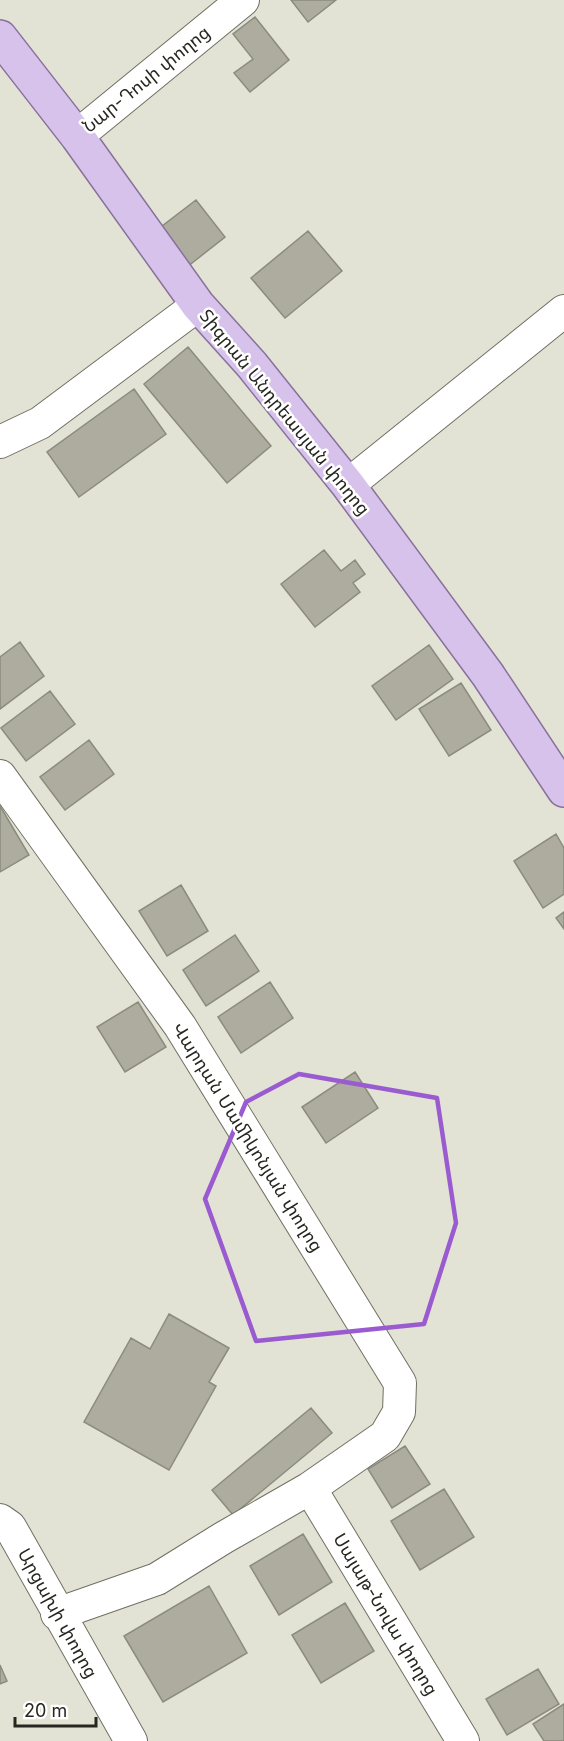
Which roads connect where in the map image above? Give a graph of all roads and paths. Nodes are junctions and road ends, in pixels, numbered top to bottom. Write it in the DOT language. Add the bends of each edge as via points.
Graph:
graph roads {
  1 [pos="243,0"];
  2 [pos="0,37"];
  3 [pos="77,136"];
  4 [pos="198,305"];
  5 [pos="564,311"];
  6 [pos="0,442"];
  7 [pos="348,485"];
  8 [pos="0,776"];
  9 [pos="564,790"];
  10 [pos="310,1488"];
  11 [pos="0,1520"];
  12 [pos="57,1614"];
  13 [pos="131,1741"];
  14 [pos="462,1741"];
  1 -- 3 [label="street, Նար-Դոսի փողոց"];
  2 -- 3 [label="main road, Տիգրան Անդրեասյան փողոց"];
  3 -- 4 [label="main road, Տիգրան Անդրեասյան փողոց"];
  4 -- 6 [label="street" via="40,423"];
  4 -- 7 [label="main road, Տիգրան Անդրեասյան փողոց" via="252,365"];
  5 -- 7 [label="street"];
  7 -- 9 [label="main road, Տիգրան Անդրեասյան փողոց" via="488,675"];
  8 -- 10 [label="street, Վարդան Մամիկոնյան փողոց" via="180,1026 400,1383 399,1412 385,1436"];
  10 -- 12 [label="street, Վարդան Մամիկոնյան փողոց" via="157,1579"];
  10 -- 14 [label="street, Սայաթ-Նովա փողոց"];
  11 -- 12 [label="street, Արցախի փողոց" via="10,1527"];
  12 -- 13 [label="street, Արցախի փողոց"];
}
